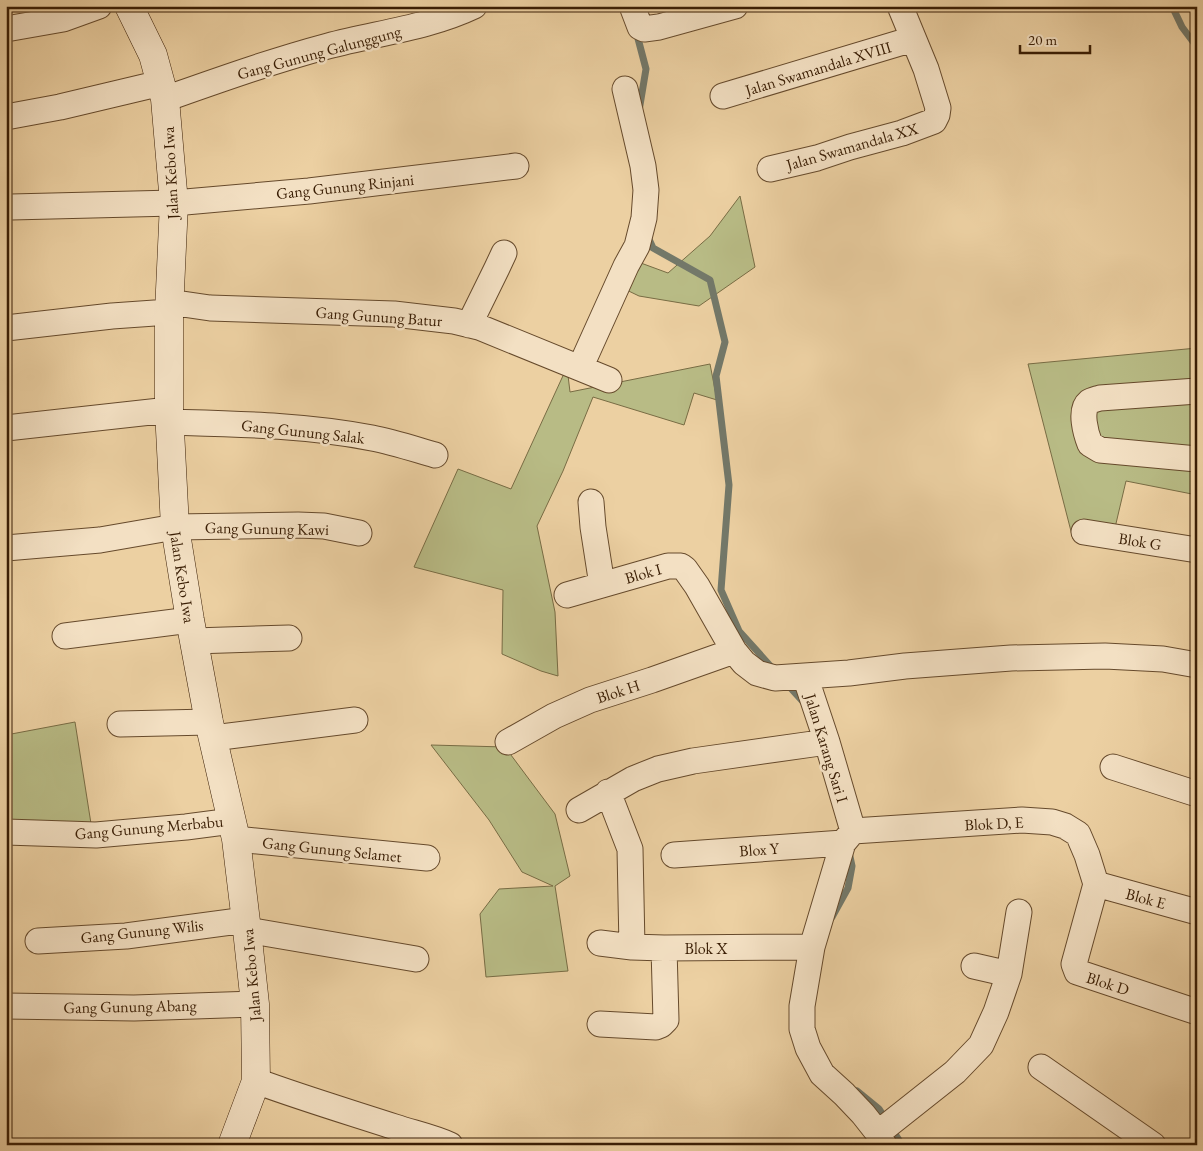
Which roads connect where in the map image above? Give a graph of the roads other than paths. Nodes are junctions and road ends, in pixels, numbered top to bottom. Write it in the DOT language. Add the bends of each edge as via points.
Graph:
graph roads {
  1 [pos="98,6"];
  2 [pos="129,6"];
  3 [pos="474,6"];
  4 [pos="632,6"];
  5 [pos="735,6"];
  6 [pos="900,6"];
  7 [pos="6,29"];
  8 [pos="913,39"];
  9 [pos="625,89"];
  10 [pos="163,91"];
  11 [pos="723,96"];
  12 [pos="6,117"];
  13 [pos="516,166"];
  14 [pos="770,168"];
  15 [pos="174,203"];
  16 [pos="11,207"];
  17 [pos="504,253"];
  18 [pos="169,307"];
  19 [pos="469,325"];
  20 [pos="6,328"];
  21 [pos="580,368"];
  22 [pos="609,380"];
  23 [pos="1197,391"];
  24 [pos="169,416"];
  25 [pos="6,428"];
  26 [pos="435,455"];
  27 [pos="1197,459"];
  28 [pos="591,502"];
  29 [pos="175,527"];
  30 [pos="1084,532"];
  31 [pos="359,533"];
  32 [pos="6,548"];
  33 [pos="1197,550"];
  34 [pos="602,585"];
  35 [pos="567,596"];
  36 [pos="192,631"];
  37 [pos="65,636"];
  38 [pos="289,638"];
  39 [pos="734,652"];
  40 [pos="1197,665"];
  41 [pos="805,676"];
  42 [pos="355,720"];
  43 [pos="120,724"];
  44 [pos="211,730"];
  45 [pos="508,742"];
  46 [pos="827,742"];
  47 [pos="1113,767"];
  48 [pos="608,792"];
  49 [pos="1197,794"];
  50 [pos="579,810"];
  51 [pos="234,830"];
  52 [pos="6,832"];
  53 [pos="848,837"];
  54 [pos="674,855"];
  55 [pos="427,858"];
  56 [pos="1096,884"];
  57 [pos="1019,912"];
  58 [pos="1197,912"];
  59 [pos="247,925"];
  60 [pos="38,940"];
  61 [pos="600,943"];
  62 [pos="812,947"];
  63 [pos="632,948"];
  64 [pos="664,948"];
  65 [pos="416,960"];
  66 [pos="974,966"];
  67 [pos="1009,974"];
  68 [pos="255,1004"];
  69 [pos="6,1006"];
  70 [pos="1197,1012"];
  71 [pos="600,1024"];
  72 [pos="1041,1067"];
  73 [pos="256,1081"];
  74 [pos="405,1138"];
  75 [pos="881,1139"];
  76 [pos="232,1145"];
  77 [pos="450,1145"];
  78 [pos="1153,1145"];
  1 -- 7 [label="street" via="63,19"];
  2 -- 10 [label="street, Jalan Kebo Iwa" via="153,55"];
  3 -- 10 [label="street, Gang Gunung Galunggung" via="431,22 329,45"];
  4 -- 5 [label="street" via="644,30"];
  6 -- 8 [label="street"];
  8 -- 11 [label="street, Jalan Swamandala XVIII"];
  8 -- 14 [label="street, Jalan Swamandala XX" via="938,108 934,121 816,158"];
  9 -- 21 [label="street" via="643,166 646,190 644,218 637,246"];
  10 -- 12 [label="street, Gang Gunung Galunggung"];
  10 -- 15 [label="street, Jalan Kebo Iwa"];
  13 -- 15 [label="street, Gang Gunung Rinjani" via="310,191"];
  15 -- 16 [label="street, Gang Gunung Rinjani"];
  15 -- 18 [label="street, Jalan Kebo Iwa"];
  17 -- 19 [label="street"];
  18 -- 19 [label="street, Gang Gunung Batur" via="394,314"];
  18 -- 20 [label="street, Gang Gunung Batur"];
  18 -- 24 [label="street, Jalan Kebo Iwa"];
  19 -- 21 [label="street, Gang Gunung Batur"];
  21 -- 22 [label="street, Gang Gunung Batur"];
  23 -- 27 [label="street" via="1100,398 1088,403 1084,411 1085,433 1090,444 1100,450"];
  24 -- 25 [label="street, Gang Gunung Salak"];
  24 -- 26 [label="street, Gang Gunung Salak" via="372,438"];
  24 -- 29 [label="street, Jalan Kebo Iwa"];
  28 -- 34 [label="street"];
  29 -- 31 [label="street, Gang Gunung Kawi" via="306,525"];
  29 -- 32 [label="street, Gang Gunung Kawi" via="100,540"];
  29 -- 36 [label="street, Jalan Kebo Iwa"];
  30 -- 33 [label="street, Blok G"];
  34 -- 35 [label="street, Blok I"];
  34 -- 39 [label="street, Blok I" via="668,566 681,566"];
  36 -- 37 [label="street"];
  36 -- 38 [label="street"];
  36 -- 44 [label="street, Jalan Kebo Iwa"];
  39 -- 41 [label="street" via="757,673 775,678"];
  39 -- 45 [label="street, Blok H" via="590,700"];
  40 -- 41 [label="street, Jalan Karang Sari I" via="1163,659 1105,656 1011,658"];
  41 -- 46 [label="street, Jalan Karang Sari I"];
  42 -- 44 [label="street"];
  43 -- 44 [label="street"];
  44 -- 51 [label="street, Jalan Kebo Iwa"];
  46 -- 48 [label="street" via="693,761 658,769"];
  46 -- 53 [label="street, Jalan Karang Sari I"];
  47 -- 49 [label="street"];
  48 -- 50 [label="street"];
  48 -- 63 [label="street" via="630,849"];
  51 -- 52 [label="street, Gang Gunung Merbabu" via="186,826 96,835"];
  51 -- 55 [label="street, Gang Gunung Selamet"];
  51 -- 59 [label="street, Jalan Kebo Iwa"];
  53 -- 54 [label="street, Blox Y"];
  53 -- 56 [label="street, Blok D, E" via="1022,820 1052,822 1078,834"];
  53 -- 62 [label="street"];
  56 -- 58 [label="street, Blok E"];
  56 -- 70 [label="street, Blok D" via="1074,964 1077,972"];
  57 -- 67 [label="street"];
  59 -- 60 [label="street, Gang Gunung Wilis"];
  59 -- 65 [label="street, Gang Gunung Wilis"];
  59 -- 68 [label="street, Jalan Kebo Iwa"];
  61 -- 63 [label="street, Blok X"];
  62 -- 64 [label="street, Blok X"];
  62 -- 75 [label="street" via="802,1006 802,1029 808,1048 822,1074 863,1114"];
  63 -- 64 [label="street, Blok X"];
  64 -- 71 [label="street" via="666,1020 662,1025"];
  66 -- 67 [label="street"];
  67 -- 75 [label="street" via="981,1045 956,1072"];
  68 -- 69 [label="street, Gang Gunung Abang" via="134,1008"];
  68 -- 73 [label="street, Jalan Kebo Iwa"];
  72 -- 78 [label="street"];
  73 -- 74 [label="street" via="352,1112"];
  73 -- 76 [label="street, Jalan Kebo Iwa"];
  74 -- 77 [label="street" via="442,1141"];
}
